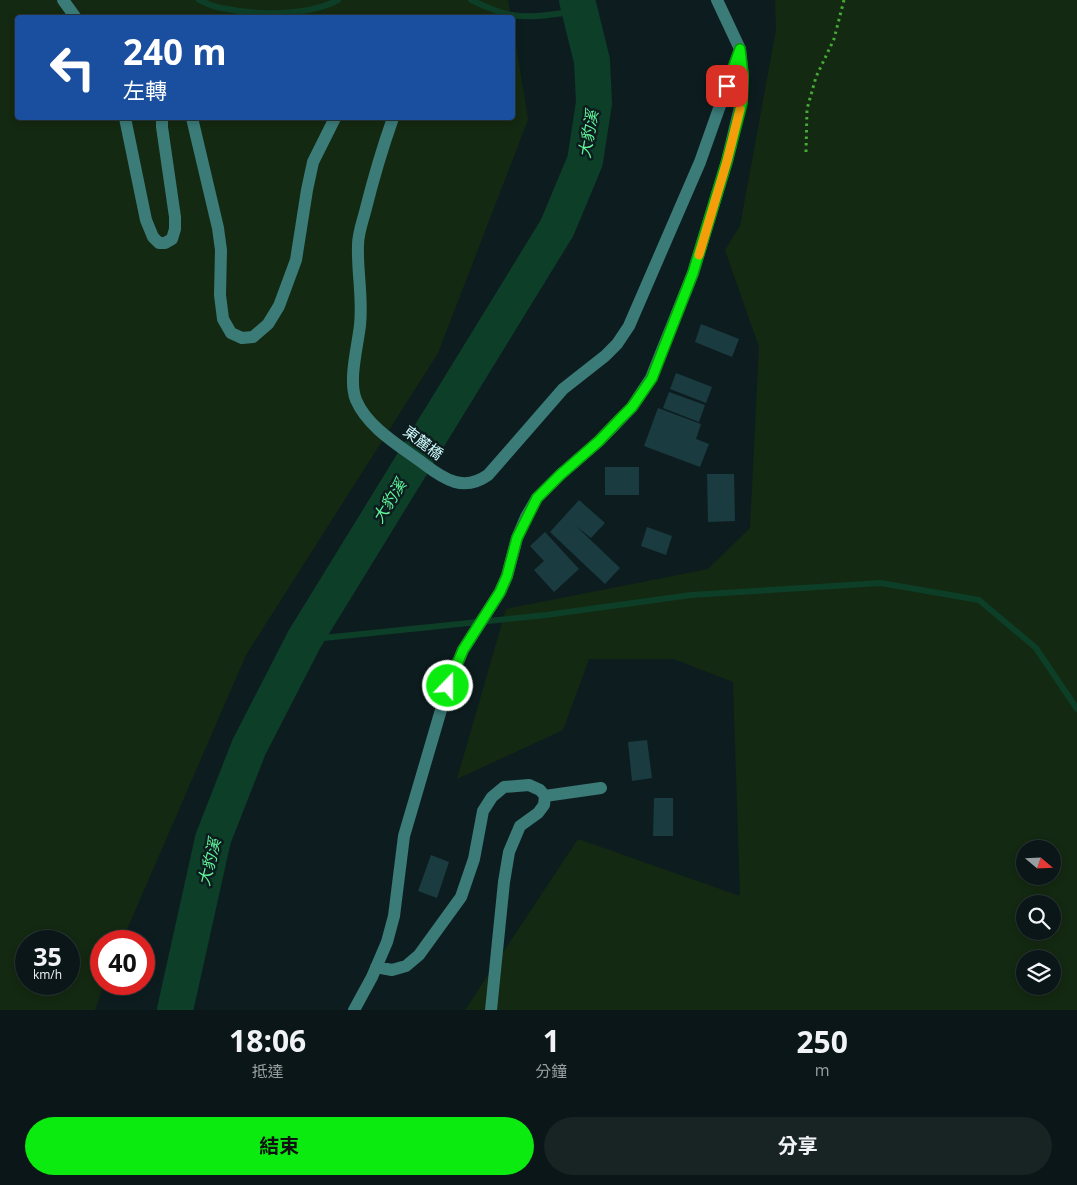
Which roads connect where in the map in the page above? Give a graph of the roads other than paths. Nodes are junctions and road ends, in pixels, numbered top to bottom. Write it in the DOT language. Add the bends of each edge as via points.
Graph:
graph roads {
  1 [pos="63,0"];
  2 [pos="717,0"];
  3 [pos="74,15"];
  4 [pos="740,49"];
  5 [pos="125,120"];
  6 [pos="162,120"];
  7 [pos="192,120"];
  8 [pos="334,120"];
  9 [pos="392,120"];
  10 [pos="601,788"];
  11 [pos="545,796"];
  12 [pos="376,967"];
  13 [pos="354,1010"];
  14 [pos="491,1010"];
  1 -- 3 [label="street"];
  2 -- 4 [label="street"];
  4 -- 9 [label="street, 東麓橋" via="700,162 629,326 605,356 563,389 488,475 470,484 442,478 384,434 366,417 356,399 353,382 361,309 358,244 373,177"];
  4 -- 12 [label="street" via="742,103 727,161 693,273 652,378 625,414 537,498 517,538 500,592 463,650 448,686 404,836 394,916"];
  5 -- 6 [label="street" via="146,220 153,237 159,243 165,243 172,239 175,216"];
  7 -- 8 [label="street" via="218,228 223,319 231,333 242,338 253,337 268,324 279,306 296,260 313,162"];
  10 -- 11 [label="street"];
  11 -- 12 [label="street" via="529,785 504,787 492,797 483,811 474,859 461,897 419,954 406,966 392,970"];
  11 -- 14 [label="street" via="544,805 538,813 520,826 509,852"];
  12 -- 13 [label="street"];
}
